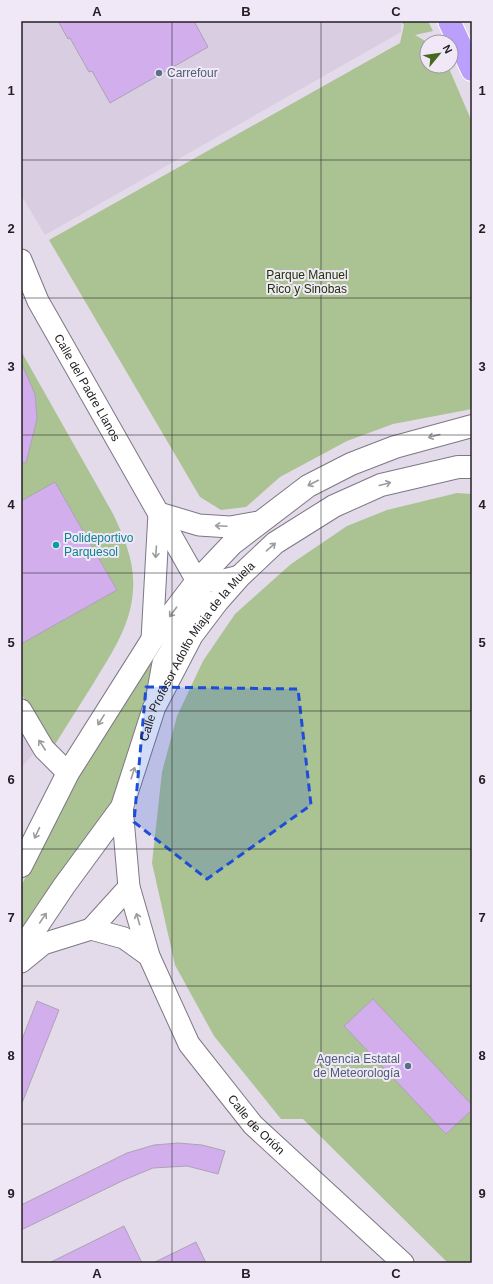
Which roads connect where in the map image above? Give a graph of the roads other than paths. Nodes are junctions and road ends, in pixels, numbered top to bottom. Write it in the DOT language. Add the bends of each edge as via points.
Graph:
graph roads {
  1 [pos="449,21"];
  2 [pos="472,70"];
  3 [pos="21,260"];
  4 [pos="472,426"];
  5 [pos="472,467"];
  6 [pos="159,513"];
  7 [pos="259,522"];
  8 [pos="240,576"];
  9 [pos="197,581"];
  10 [pos="152,640"];
  11 [pos="154,708"];
  12 [pos="21,710"];
  13 [pos="68,773"];
  14 [pos="122,806"];
  15 [pos="21,866"];
  16 [pos="129,887"];
  17 [pos="90,929"];
  18 [pos="21,950"];
  19 [pos="149,956"];
  20 [pos="21,962"];
  21 [pos="403,1263"];
  1 -- 2 [label="highway"];
  3 -- 6 [label="street, Calle del Padre Llanos" via="38,301"];
  4 -- 7 [label="street, one-way" via="395,447 351,464 308,486"];
  8 -- 5 [label="street, Calle Profesor Adolfo Miaja de la Muela, one-way" via="275,543 334,506 381,485 458,467"];
  7 -- 6 [label="street, one-way" via="230,527 199,526"];
  6 -- 9 [label="street, Calle del Padre Llanos"];
  6 -- 10 [label="street, one-way"];
  7 -- 9 [label="street" via="232,544"];
  8 -- 9 [label="street"];
  8 -- 11 [label="street, Calle Profesor Adolfo Miaja de la Muela" via="192,635"];
  9 -- 10 [label="street, one-way"];
  9 -- 11 [label="street, Calle del Padre Llanos" via="202,600 163,663"];
  10 -- 13 [label="street, one-way"];
  14 -- 11 [label="street, Calle Profesor Adolfo Miaja de la Muela, one-way"];
  13 -- 12 [label="street, one-way" via="44,749"];
  13 -- 15 [label="street, one-way"];
  14 -- 16 [label="street, Calle de Orión"];
  18 -- 14 [label="street, Calle Profesor Adolfo Miaja de la Muela, one-way"];
  16 -- 17 [label="street"];
  19 -- 16 [label="street, Calle de Orión, one-way"];
  17 -- 19 [label="street, Calle de Orión" via="124,938"];
  17 -- 20 [label="street" via="43,944"];
  19 -- 21 [label="street, Calle de Orión" via="189,1044 253,1125"];
}
